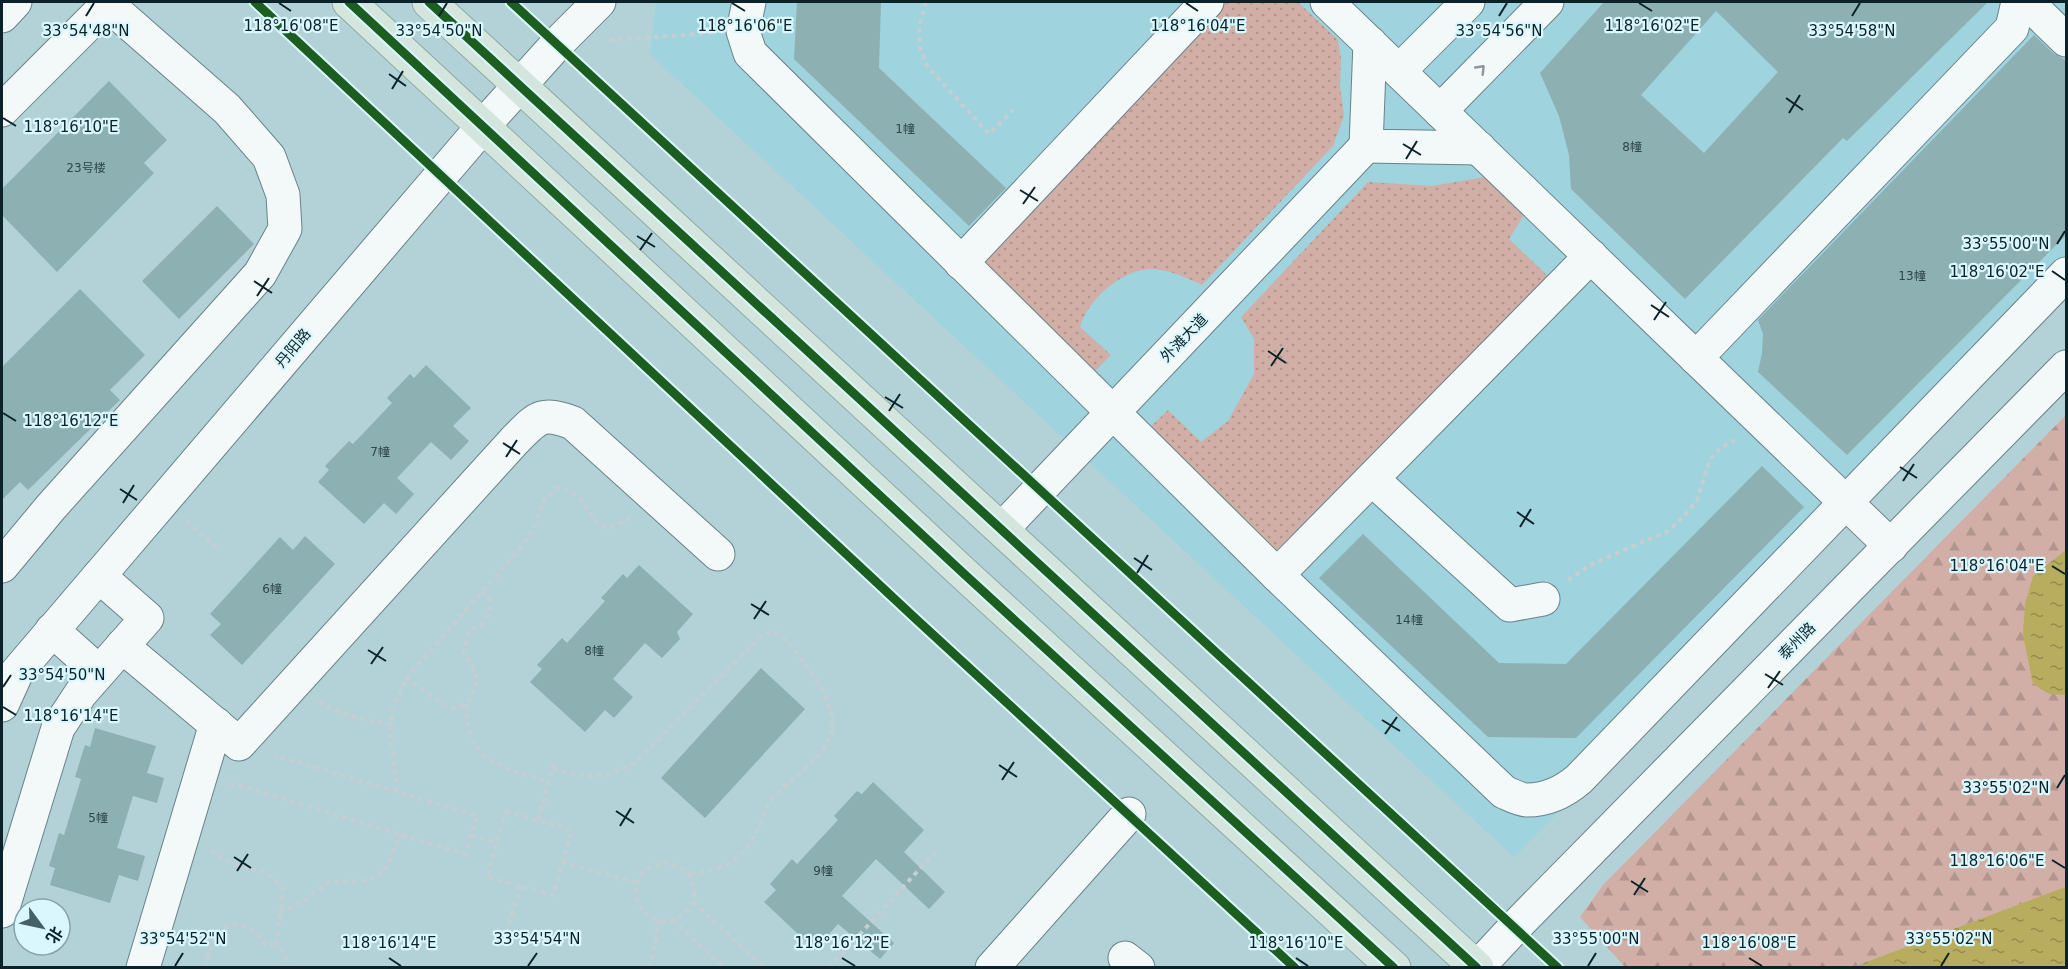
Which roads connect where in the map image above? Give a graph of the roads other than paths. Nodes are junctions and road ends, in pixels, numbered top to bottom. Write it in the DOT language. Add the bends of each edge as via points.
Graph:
graph roads {
  1 [pos="15,2"];
  2 [pos="349,2"];
  3 [pos="429,2"];
  4 [pos="599,2"];
  5 [pos="1207,2"];
  6 [pos="1327,2"];
  7 [pos="1468,2"];
  8 [pos="1547,2"];
  9 [pos="2018,2"];
  10 [pos="2027,2"];
  11 [pos="106,3"];
  12 [pos="2,16"];
  13 [pos="746,16"];
  14 [pos="2067,40"];
  15 [pos="1370,43"];
  16 [pos="1399,71"];
  17 [pos="521,84"];
  18 [pos="2,110"];
  19 [pos="1440,111"];
  20 [pos="484,126"];
  21 [pos="1366,146"];
  22 [pos="1479,148"];
  23 [pos="1591,256"];
  24 [pos="961,263"];
  25 [pos="2067,274"];
  26 [pos="1696,358"];
  27 [pos="2067,368"];
  28 [pos="1113,413"];
  29 [pos="1372,479"];
  30 [pos="1847,503"];
  31 [pos="1002,529"];
  32 [pos="1891,546"];
  33 [pos="718,554"];
  34 [pos="2,566"];
  35 [pos="1277,575"];
  36 [pos="99,576"];
  37 [pos="1543,599"];
  38 [pos="52,630"];
  39 [pos="122,646"];
  40 [pos="99,672"];
  41 [pos="2,705"];
  42 [pos="227,734"];
  43 [pos="1129,814"];
  44 [pos="2,911"];
  45 [pos="143,968"];
  46 [pos="992,968"];
  47 [pos="1394,968"];
  48 [pos="1477,968"];
  1 -- 12 [label="street"];
  2 -- 20 [label="highway"];
  3 -- 17 [label="highway"];
  4 -- 17 [label="street, 丹阳路"];
  5 -- 24 [label="street"];
  6 -- 15 [label="street"];
  7 -- 16 [label="street"];
  19 -- 8 [label="street, one-way"];
  9 -- 26 [label="street" via="2012,28"];
  10 -- 14 [label="street"];
  11 -- 18 [label="street"];
  11 -- 34 [label="street" via="227,109 269,157 283,195 285,229 260,274"];
  13 -- 24 [label="street" via="750,53 762,67"];
  15 -- 16 [label="street"];
  15 -- 21 [label="street"];
  16 -- 19 [label="street"];
  17 -- 20 [label="street, 丹阳路"];
  17 -- 31 [label="highway"];
  19 -- 22 [label="street"];
  20 -- 36 [label="street, 丹阳路"];
  20 -- 47 [label="highway"];
  21 -- 22 [label="street"];
  21 -- 28 [label="street, 外滩大道"];
  22 -- 23 [label="street"];
  23 -- 26 [label="street"];
  23 -- 29 [label="street"];
  24 -- 28 [label="street"];
  25 -- 30 [label="street"];
  26 -- 30 [label="street"];
  27 -- 32 [label="street, 泰州路"];
  28 -- 31 [label="street, 外滩大道"];
  28 -- 35 [label="street"];
  29 -- 35 [label="street"];
  29 -- 37 [label="street" via="1510,605"];
  30 -- 32 [label="street"];
  30 -- 35 [label="street" via="1580,779 1565,791 1545,798 1525,800 1504,792"];
  31 -- 48 [label="highway"];
  32 -- 48 [label="street, 泰州路"];
  33 -- 42 [label="street" via="573,423 553,416 534,421 296,681"];
  36 -- 38 [label="street, 丹阳路"];
  36 -- 39 [label="street" via="147,618"];
  38 -- 40 [label="street"];
  38 -- 41 [label="street, 丹阳路" via="17,672"];
  39 -- 40 [label="street"];
  39 -- 42 [label="street"];
  40 -- 44 [label="street" via="58,728"];
  42 -- 45 [label="street"];
  43 -- 46 [label="street"];
}
